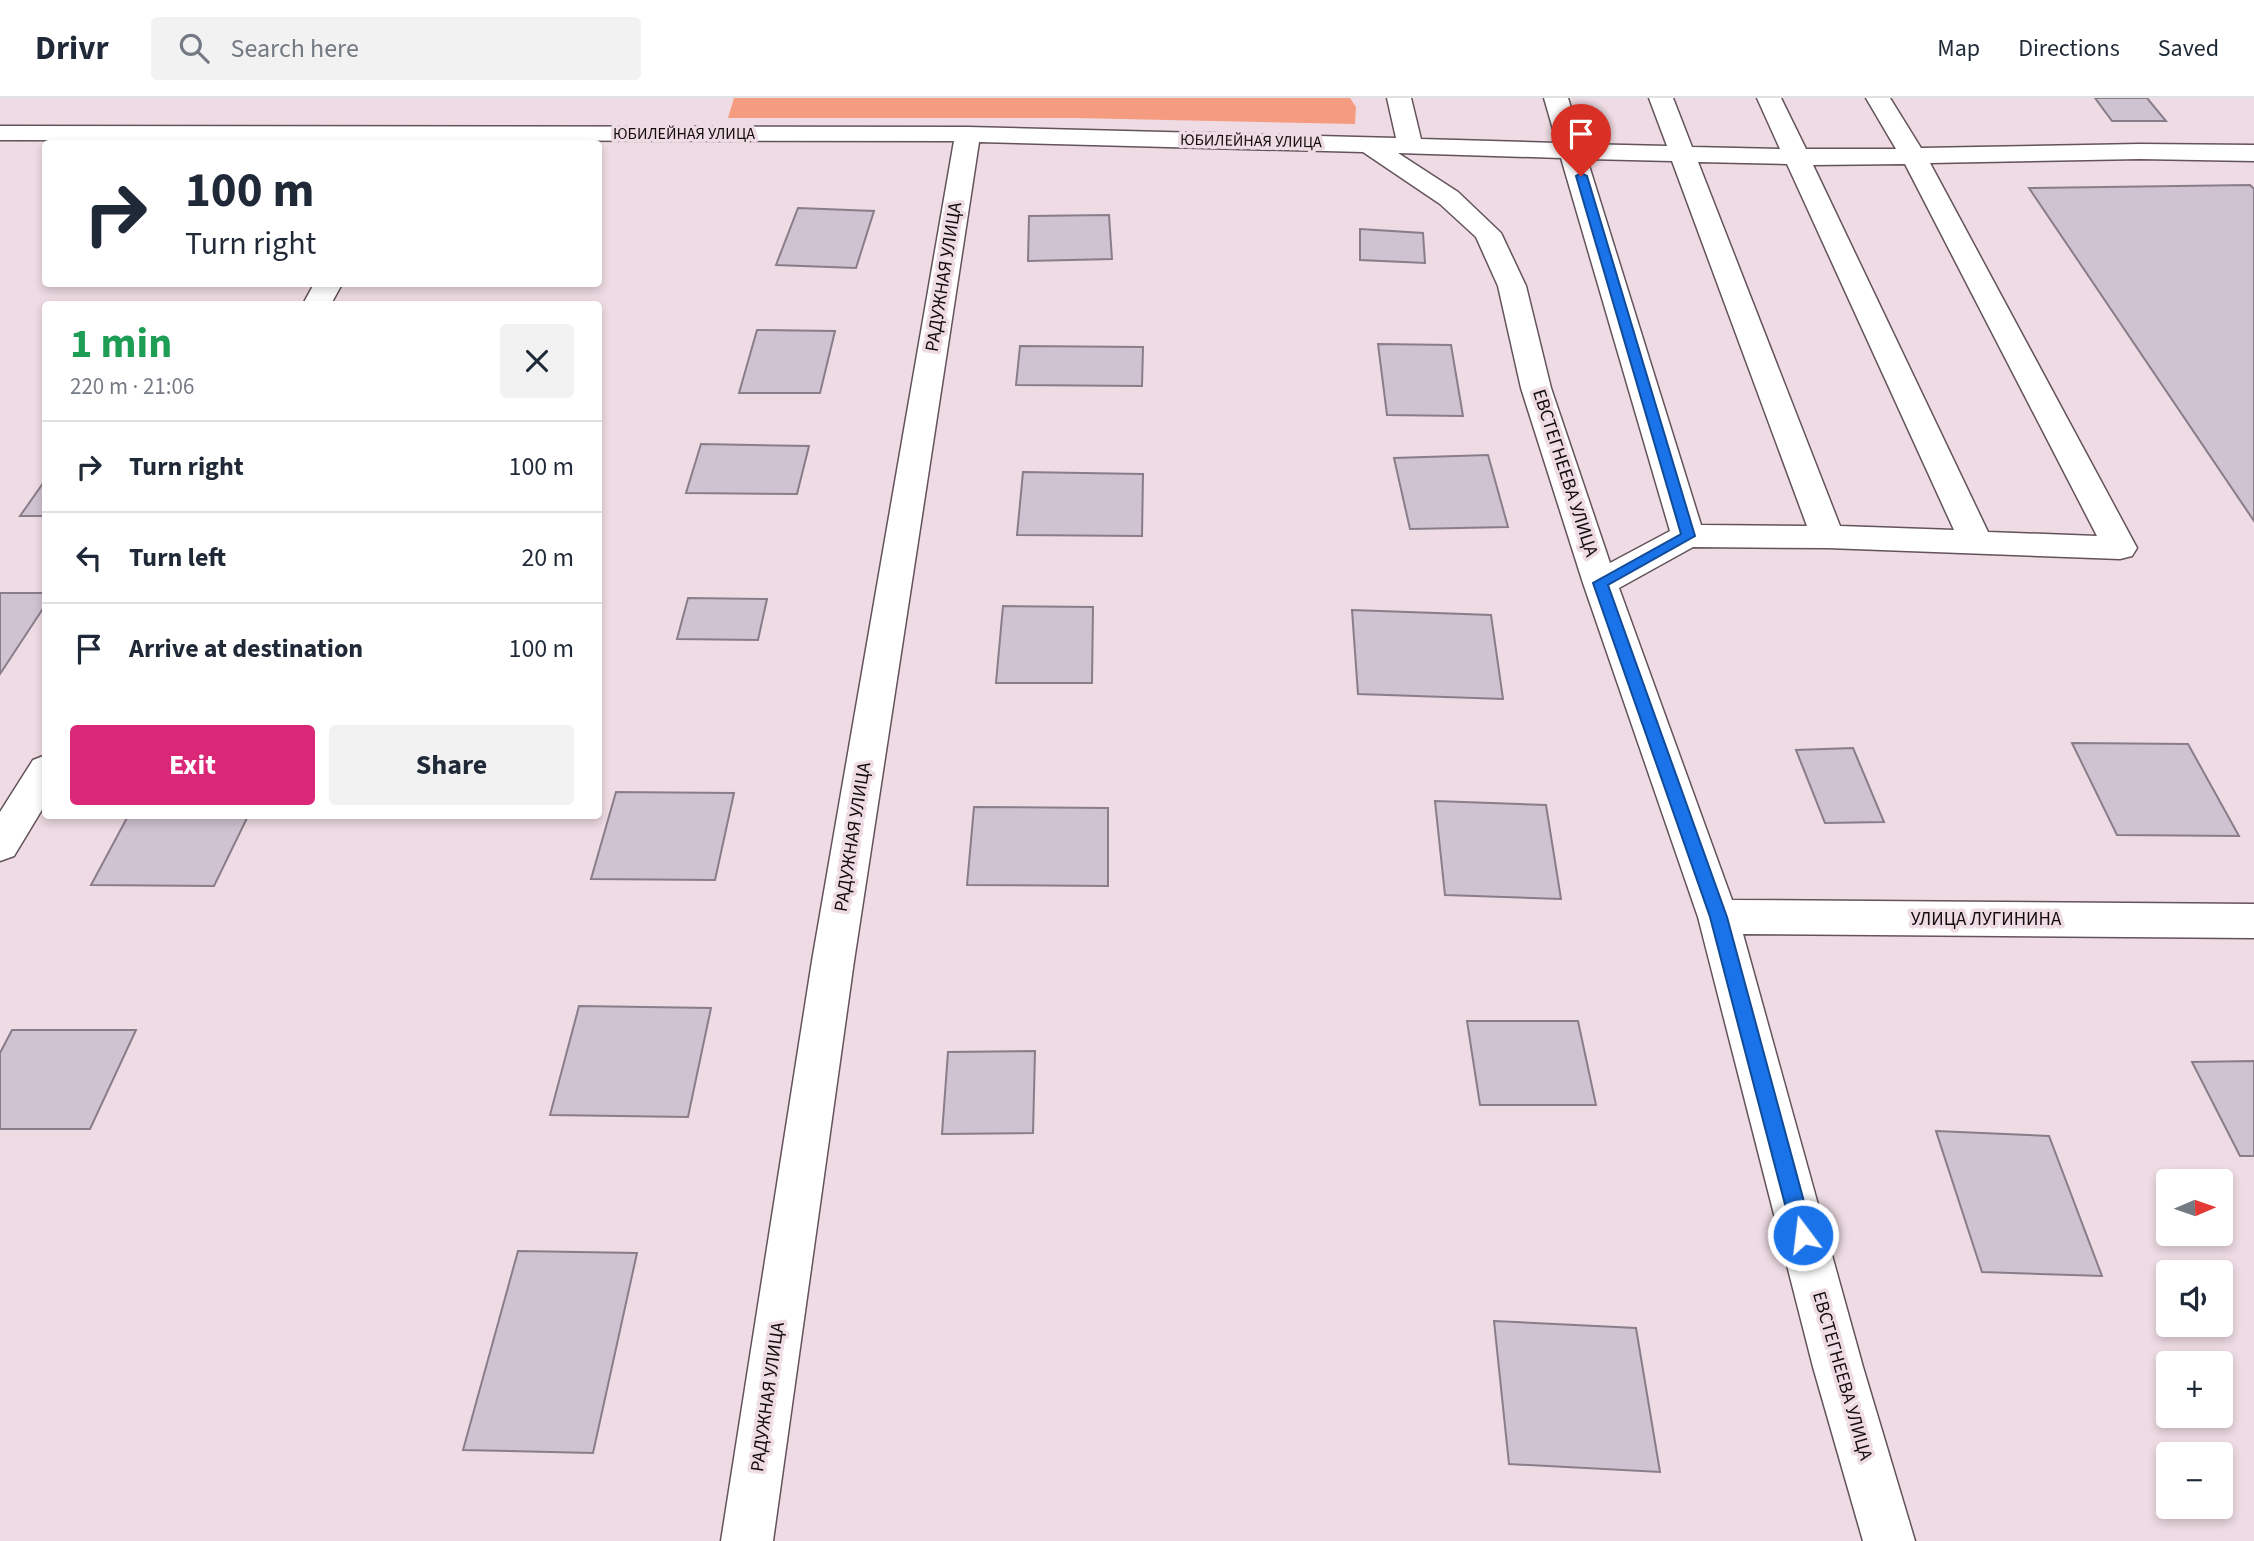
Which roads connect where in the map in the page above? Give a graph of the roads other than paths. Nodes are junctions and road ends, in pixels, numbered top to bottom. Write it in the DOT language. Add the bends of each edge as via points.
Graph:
graph roads {
  1 [pos="1399,98"];
  2 [pos="1556,98"];
  3 [pos="1661,98"];
  4 [pos="1769,98"];
  5 [pos="1878,98"];
  6 [pos="0,133"];
  7 [pos="968,134"];
  8 [pos="411,139"];
  9 [pos="1367,144"];
  10 [pos="1410,145"];
  11 [pos="1574,150"];
  12 [pos="2254,153"];
  13 [pos="1682,154"];
  14 [pos="1796,157"];
  15 [pos="1914,157"];
  16 [pos="1688,536"];
  17 [pos="1828,537"];
  18 [pos="1976,542"];
  19 [pos="1600,583"];
  20 [pos="42,777"];
  21 [pos="0,845"];
  22 [pos="1718,917"];
  23 [pos="2254,921"];
  24 [pos="747,1541"];
  25 [pos="1889,1541"];
  1 -- 10 [label="street"];
  2 -- 11 [label="street"];
  3 -- 13 [label="street"];
  4 -- 14 [label="street"];
  5 -- 15 [label="street"];
  6 -- 8 [label="street, ЮБИЛЕЙНАЯ УЛИЦА"];
  7 -- 8 [label="street, ЮБИЛЕЙНАЯ УЛИЦА"];
  7 -- 9 [label="street, ЮБИЛЕЙНАЯ УЛИЦА"];
  7 -- 24 [label="street, РАДУЖНАЯ УЛИЦА" via="833,961"];
  9 -- 10 [label="street, ЮБИЛЕЙНАЯ УЛИЦА"];
  9 -- 19 [label="street, ЕВСТЕГНЕЕВА УЛИЦА" via="1449,198 1488,233 1513,286 1536,388"];
  10 -- 11 [label="street, ЮБИЛЕЙНАЯ УЛИЦА"];
  11 -- 13 [label="street, ЮБИЛЕЙНАЯ УЛИЦА"];
  11 -- 16 [label="street"];
  12 -- 15 [label="street, ЮБИЛЕЙНАЯ УЛИЦА"];
  13 -- 14 [label="street, ЮБИЛЕЙНАЯ УЛИЦА"];
  13 -- 17 [label="street"];
  14 -- 15 [label="street, ЮБИЛЕЙНАЯ УЛИЦА"];
  14 -- 18 [label="street"];
  15 -- 18 [label="street" via="2120,548"];
  16 -- 17 [label="street"];
  16 -- 19 [label="street"];
  17 -- 18 [label="street"];
  19 -- 22 [label="street, ЕВСТЕГНЕЕВА УЛИЦА"];
  20 -- 21 [label="street"];
  22 -- 23 [label="street, УЛИЦА ЛУГИНИНА"];
  22 -- 25 [label="street, ЕВСТЕГНЕЕВА УЛИЦА"];
}
